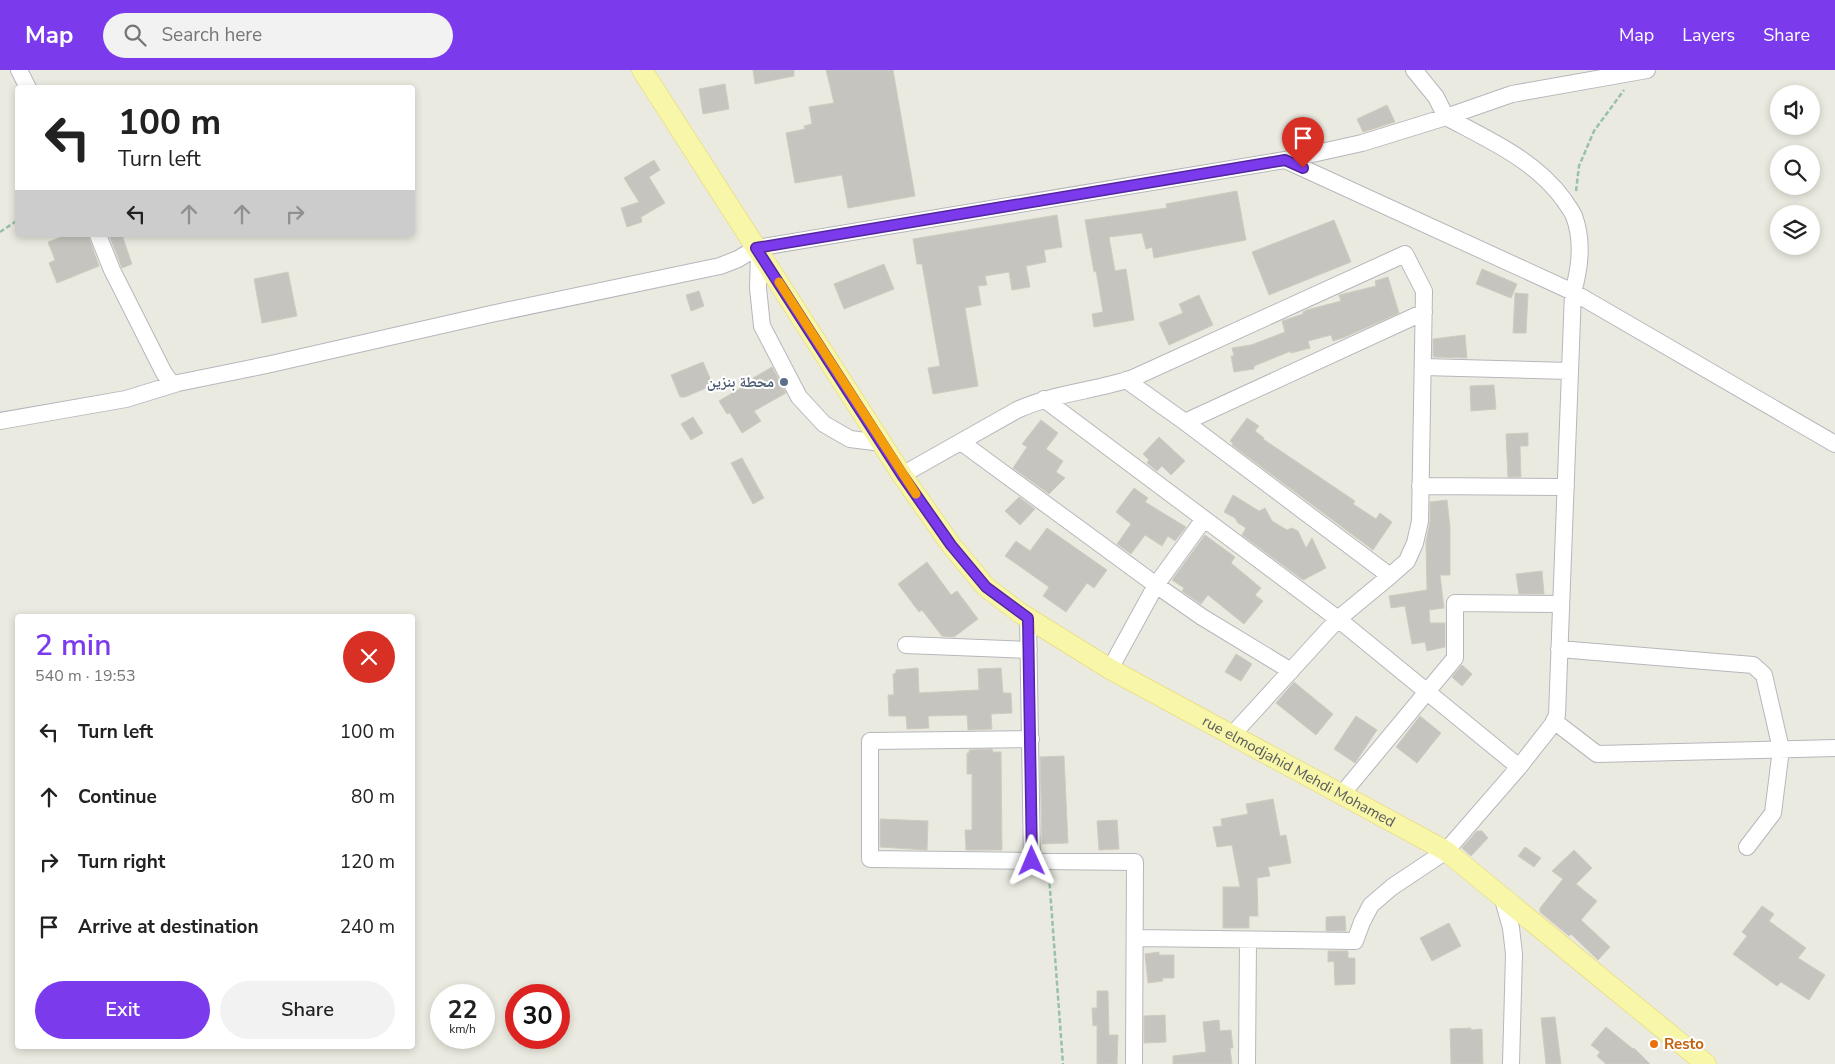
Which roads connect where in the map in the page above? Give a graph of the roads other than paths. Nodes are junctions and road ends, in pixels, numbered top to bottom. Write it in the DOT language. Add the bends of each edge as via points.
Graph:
graph roads {
  1 [pos="20,70"];
  2 [pos="642,70"];
  3 [pos="1414,70"];
  4 [pos="1642,71"];
  5 [pos="27,85"];
  6 [pos="1446,117"];
  7 [pos="1285,160"];
  8 [pos="99,237"];
  9 [pos="758,250"];
  10 [pos="1573,292"];
  11 [pos="1424,312"];
  12 [pos="1423,367"];
  13 [pos="1570,371"];
  14 [pos="1126,380"];
  15 [pos="172,384"];
  16 [pos="1044,399"];
  17 [pos="0,422"];
  18 [pos="1185,422"];
  19 [pos="961,442"];
  20 [pos="882,444"];
  21 [pos="1835,444"];
  22 [pos="902,475"];
  23 [pos="1420,486"];
  24 [pos="1566,487"];
  25 [pos="1204,518"];
  26 [pos="1390,576"];
  27 [pos="1156,585"];
  28 [pos="1561,604"];
  29 [pos="1028,618"];
  30 [pos="1338,619"];
  31 [pos="906,645"];
  32 [pos="1559,649"];
  33 [pos="1029,650"];
  34 [pos="1110,669"];
  35 [pos="1291,671"];
  36 [pos="1428,692"];
  37 [pos="1554,721"];
  38 [pos="1233,734"];
  39 [pos="1031,739"];
  40 [pos="1835,748"];
  41 [pos="1781,749"];
  42 [pos="1519,767"];
  43 [pos="1342,794"];
  44 [pos="1747,847"];
  45 [pos="1446,851"];
  46 [pos="1040,861"];
  47 [pos="1503,899"];
  48 [pos="1135,938"];
  49 [pos="1248,940"];
  50 [pos="1134,1064"];
  51 [pos="1247,1064"];
  52 [pos="1511,1064"];
  53 [pos="1706,1064"];
  1 -- 5 [label="street"];
  2 -- 9 [label="main road, rue elmodjahid Mehdi Mohamed"];
  3 -- 6 [label="street" via="1436,97"];
  4 -- 6 [label="street" via="1512,94"];
  6 -- 7 [label="street" via="1362,143"];
  6 -- 10 [label="street" via="1516,154 1553,186 1574,215 1579,240 1579,272"];
  7 -- 9 [label="street"];
  7 -- 10 [label="street"];
  8 -- 15 [label="street" via="112,270"];
  9 -- 15 [label="street" via="720,266"];
  9 -- 20 [label="main road, rue elmodjahid Mehdi Mohamed"];
  9 -- 20 [label="street" via="762,326 799,397 824,424 850,439"];
  10 -- 13 [label="street"];
  10 -- 21 [label="street"];
  11 -- 12 [label="street"];
  11 -- 14 [label="street" via="1424,291 1405,254"];
  11 -- 18 [label="street"];
  12 -- 13 [label="street"];
  12 -- 23 [label="street"];
  13 -- 24 [label="street"];
  14 -- 16 [label="street"];
  14 -- 18 [label="street"];
  15 -- 17 [label="street" via="126,399"];
  16 -- 19 [label="street" via="1017,410"];
  16 -- 25 [label="street"];
  18 -- 26 [label="street"];
  19 -- 22 [label="street"];
  19 -- 27 [label="street"];
  20 -- 22 [label="main road, rue elmodjahid Mehdi Mohamed"];
  22 -- 29 [label="main road, rue elmodjahid Mehdi Mohamed" via="951,545 986,587"];
  23 -- 24 [label="street"];
  23 -- 26 [label="street" via="1420,521 1415,543 1407,560"];
  24 -- 28 [label="street"];
  25 -- 27 [label="street"];
  25 -- 30 [label="street"];
  26 -- 30 [label="street"];
  27 -- 34 [label="street"];
  27 -- 35 [label="street"];
  28 -- 32 [label="street"];
  28 -- 36 [label="street" via="1455,603 1455,658"];
  29 -- 33 [label="street"];
  29 -- 34 [label="main road, rue elmodjahid Mehdi Mohamed"];
  30 -- 35 [label="street"];
  30 -- 36 [label="street"];
  31 -- 33 [label="street"];
  32 -- 37 [label="street" via="1557,715"];
  32 -- 41 [label="street" via="1753,665 1764,675"];
  33 -- 39 [label="street"];
  34 -- 38 [label="main road, rue elmodjahid Mehdi Mohamed"];
  35 -- 38 [label="street"];
  36 -- 42 [label="street"];
  36 -- 43 [label="street"];
  37 -- 41 [label="street" via="1598,754"];
  37 -- 42 [label="street"];
  38 -- 43 [label="main road, rue elmodjahid Mehdi Mohamed"];
  39 -- 46 [label="street"];
  39 -- 46 [label="street" via="870,741 870,859"];
  40 -- 41 [label="street"];
  41 -- 44 [label="street" via="1773,813"];
  42 -- 45 [label="street"];
  43 -- 45 [label="main road, rue elmodjahid Mehdi Mohamed"];
  45 -- 47 [label="main road, rue elmodjahid Mehdi Mohamed"];
  45 -- 49 [label="street" via="1371,905 1355,941"];
  46 -- 48 [label="street" via="1134,862"];
  47 -- 52 [label="street" via="1514,954"];
  47 -- 53 [label="main road, rue elmodjahid Mehdi Mohamed"];
  48 -- 49 [label="street"];
  48 -- 50 [label="street"];
  49 -- 51 [label="street"];
}
